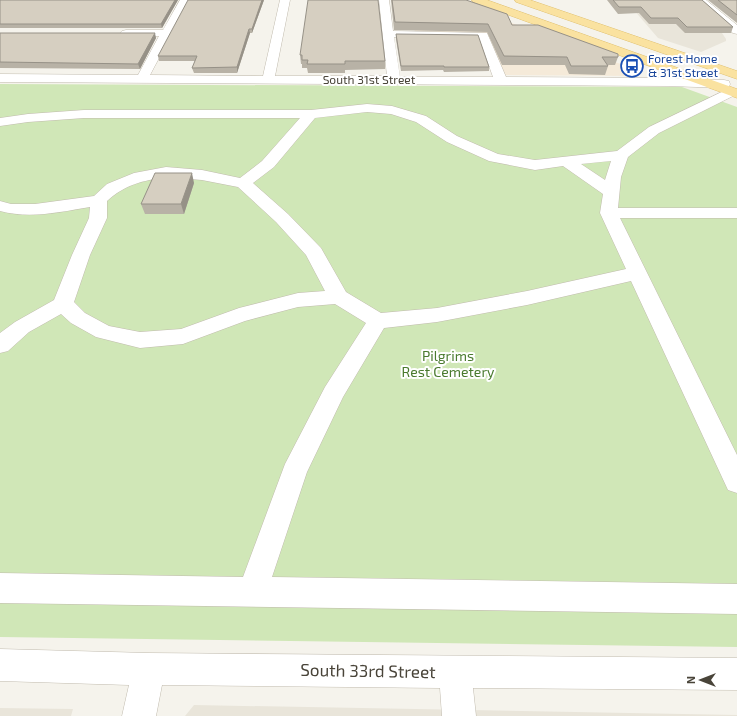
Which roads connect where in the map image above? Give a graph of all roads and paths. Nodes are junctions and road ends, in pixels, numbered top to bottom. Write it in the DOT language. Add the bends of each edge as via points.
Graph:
graph roads {
  1 [pos="186,0"];
  2 [pos="286,0"];
  3 [pos="384,0"];
  4 [pos="477,0"];
  5 [pos="520,0"];
  6 [pos="700,0"];
  7 [pos="737,31"];
  8 [pos="111,33"];
  9 [pos="167,33"];
  10 [pos="388,34"];
  11 [pos="737,75"];
  12 [pos="0,78"];
  13 [pos="142,79"];
  14 [pos="268,80"];
  15 [pos="394,80"];
  16 [pos="501,81"];
  17 [pos="704,83"];
  18 [pos="735,90"];
  19 [pos="311,114"];
  20 [pos="0,122"];
  21 [pos="621,155"];
  22 [pos="566,161"];
  23 [pos="243,183"];
  24 [pos="611,192"];
  25 [pos="99,200"];
  26 [pos="0,206"];
  27 [pos="609,213"];
  28 [pos="737,213"];
  29 [pos="637,272"];
  30 [pos="338,297"];
  31 [pos="63,304"];
  32 [pos="378,321"];
  33 [pos="0,345"];
  34 [pos="737,482"];
  35 [pos="0,588"];
  36 [pos="253,591"];
  37 [pos="737,599"];
  38 [pos="0,665"];
  39 [pos="149,669"];
  40 [pos="455,672"];
  41 [pos="737,674"];
  42 [pos="139,716"];
  43 [pos="459,716"];
  1 -- 9 [label="street"];
  2 -- 14 [label="street"];
  3 -- 10 [label="street"];
  4 -- 17 [label="main road"];
  5 -- 11 [label="main road"];
  6 -- 7 [label="street"];
  8 -- 9 [label="street"];
  9 -- 13 [label="street"];
  10 -- 15 [label="street"];
  10 -- 16 [label="street" via="483,35"];
  12 -- 13 [label="street, South 31st Street"];
  13 -- 14 [label="street, South 31st Street"];
  14 -- 15 [label="street, South 31st Street"];
  15 -- 16 [label="street, South 31st Street"];
  16 -- 17 [label="street, South 31st Street"];
  17 -- 18 [label="street, South 31st Street"];
  18 -- 21 [label="street" via="654,130"];
  19 -- 20 [label="street" via="84,114"];
  19 -- 22 [label="street" via="367,108 392,110 421,119 452,139 494,158 535,165"];
  19 -- 23 [label="street" via="268,164"];
  21 -- 22 [label="street"];
  21 -- 24 [label="street"];
  22 -- 24 [label="street"];
  23 -- 25 [label="street" via="202,175 166,172 140,176 113,187"];
  23 -- 30 [label="street" via="282,218 314,252"];
  24 -- 27 [label="street"];
  25 -- 26 [label="street" via="41,209 6,209"];
  25 -- 31 [label="street" via="98,218"];
  27 -- 28 [label="street"];
  27 -- 29 [label="street"];
  29 -- 32 [label="street" via="528,298 437,315"];
  29 -- 34 [label="street"];
  30 -- 31 [label="street" via="298,300 239,315 183,336 140,340 103,332 78,318"];
  30 -- 32 [label="street"];
  31 -- 33 [label="street" via="22,327"];
  32 -- 36 [label="street" via="333,393 294,472"];
  35 -- 36 [label="street"];
  36 -- 37 [label="street"];
  38 -- 39 [label="street, South 33rd Street"];
  39 -- 40 [label="street, South 33rd Street"];
  39 -- 42 [label="street"];
  40 -- 41 [label="street, South 33rd Street"];
  40 -- 43 [label="street"];
}
